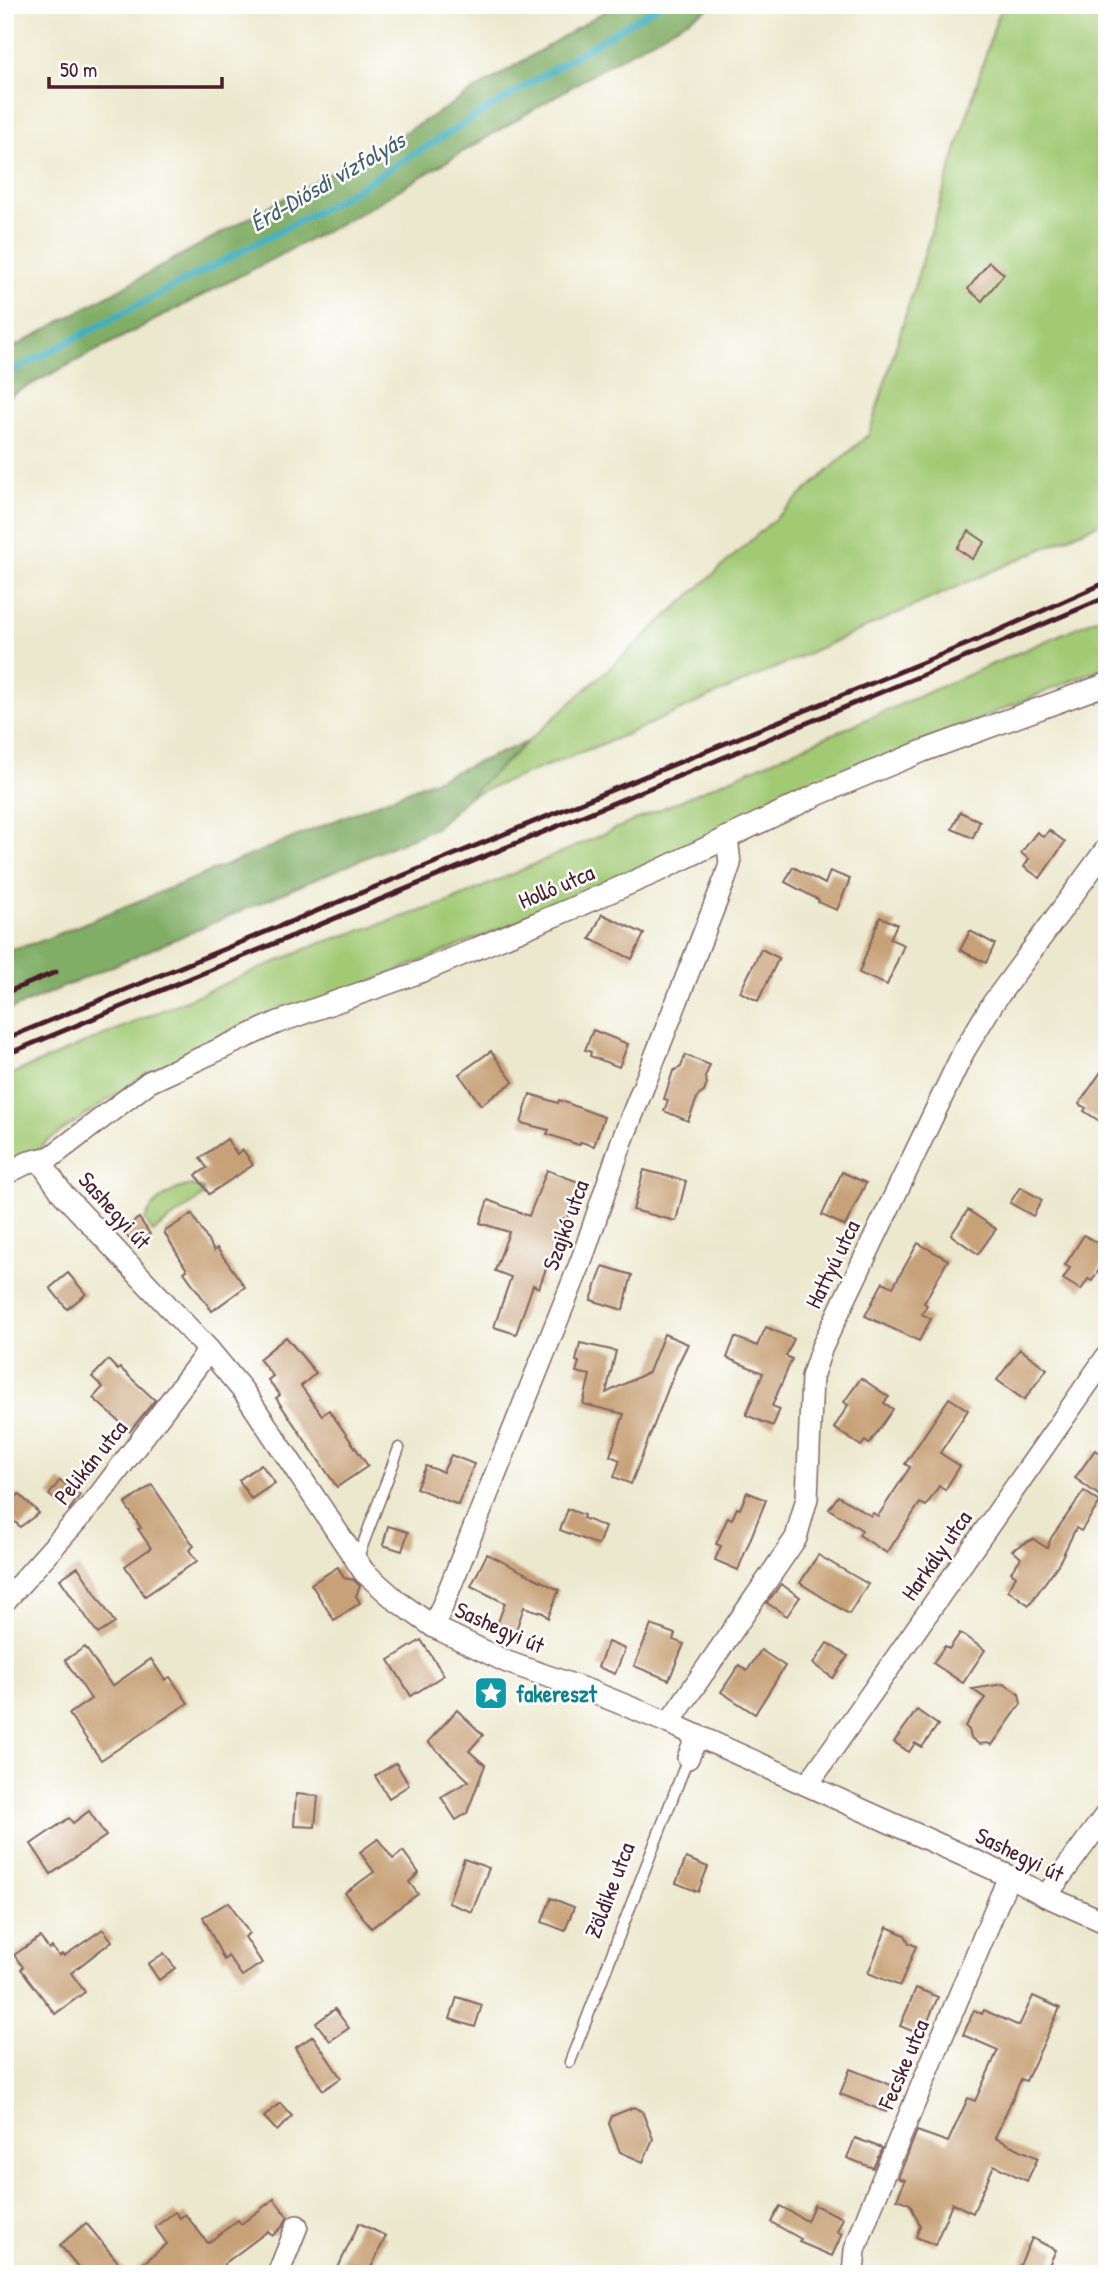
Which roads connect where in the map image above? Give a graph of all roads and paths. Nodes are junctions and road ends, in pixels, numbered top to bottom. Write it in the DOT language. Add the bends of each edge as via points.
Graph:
graph roads {
  1 [pos="1107,684"];
  2 [pos="727,837"];
  3 [pos="1107,848"];
  4 [pos="40,1161"];
  5 [pos="5,1174"];
  6 [pos="209,1350"];
  7 [pos="1107,1356"];
  8 [pos="398,1448"];
  9 [pos="357,1561"];
  10 [pos="5,1601"];
  11 [pos="435,1627"];
  12 [pos="669,1723"];
  13 [pos="697,1737"];
  14 [pos="688,1758"];
  15 [pos="808,1784"];
  16 [pos="1107,1813"];
  17 [pos="1009,1876"];
  18 [pos="1046,1896"];
  19 [pos="1107,1923"];
  20 [pos="570,2062"];
  21 [pos="297,2226"];
  22 [pos="278,2274"];
  23 [pos="853,2274"];
  1 -- 2 [label="street, Holló utca" via="923,751"];
  2 -- 4 [label="street, Holló utca" via="580,905 423,971 276,1023 149,1082"];
  2 -- 11 [label="street, Szajkó utca" via="730,864 726,879 622,1141 582,1259"];
  3 -- 12 [label="street, Hattyú utca" via="993,1003 964,1051 822,1347 812,1377 807,1498 796,1538"];
  4 -- 5 [label="street, Holló utca"];
  4 -- 6 [label="street, Sashegyi út" via="62,1193"];
  6 -- 9 [label="street, Sashegyi út" via="244,1392"];
  6 -- 10 [label="street, Pelikán utca" via="97,1497"];
  7 -- 15 [label="street, Harkály utca"];
  8 -- 9 [label="lane"];
  9 -- 11 [label="street, Sashegyi út" via="397,1601"];
  11 -- 12 [label="street, Sashegyi út" via="507,1662"];
  12 -- 13 [label="street, Sashegyi út"];
  13 -- 14 [label="street, Zöldike utca"];
  13 -- 15 [label="street, Sashegyi út"];
  14 -- 20 [label="lane, Zöldike utca"];
  15 -- 17 [label="street, Sashegyi út"];
  16 -- 18 [label="street"];
  17 -- 18 [label="street, Sashegyi út"];
  17 -- 23 [label="street, Fecske utca" via="869,2212 855,2250"];
  18 -- 19 [label="street, Sashegyi út"];
  21 -- 22 [label="street"];
}
